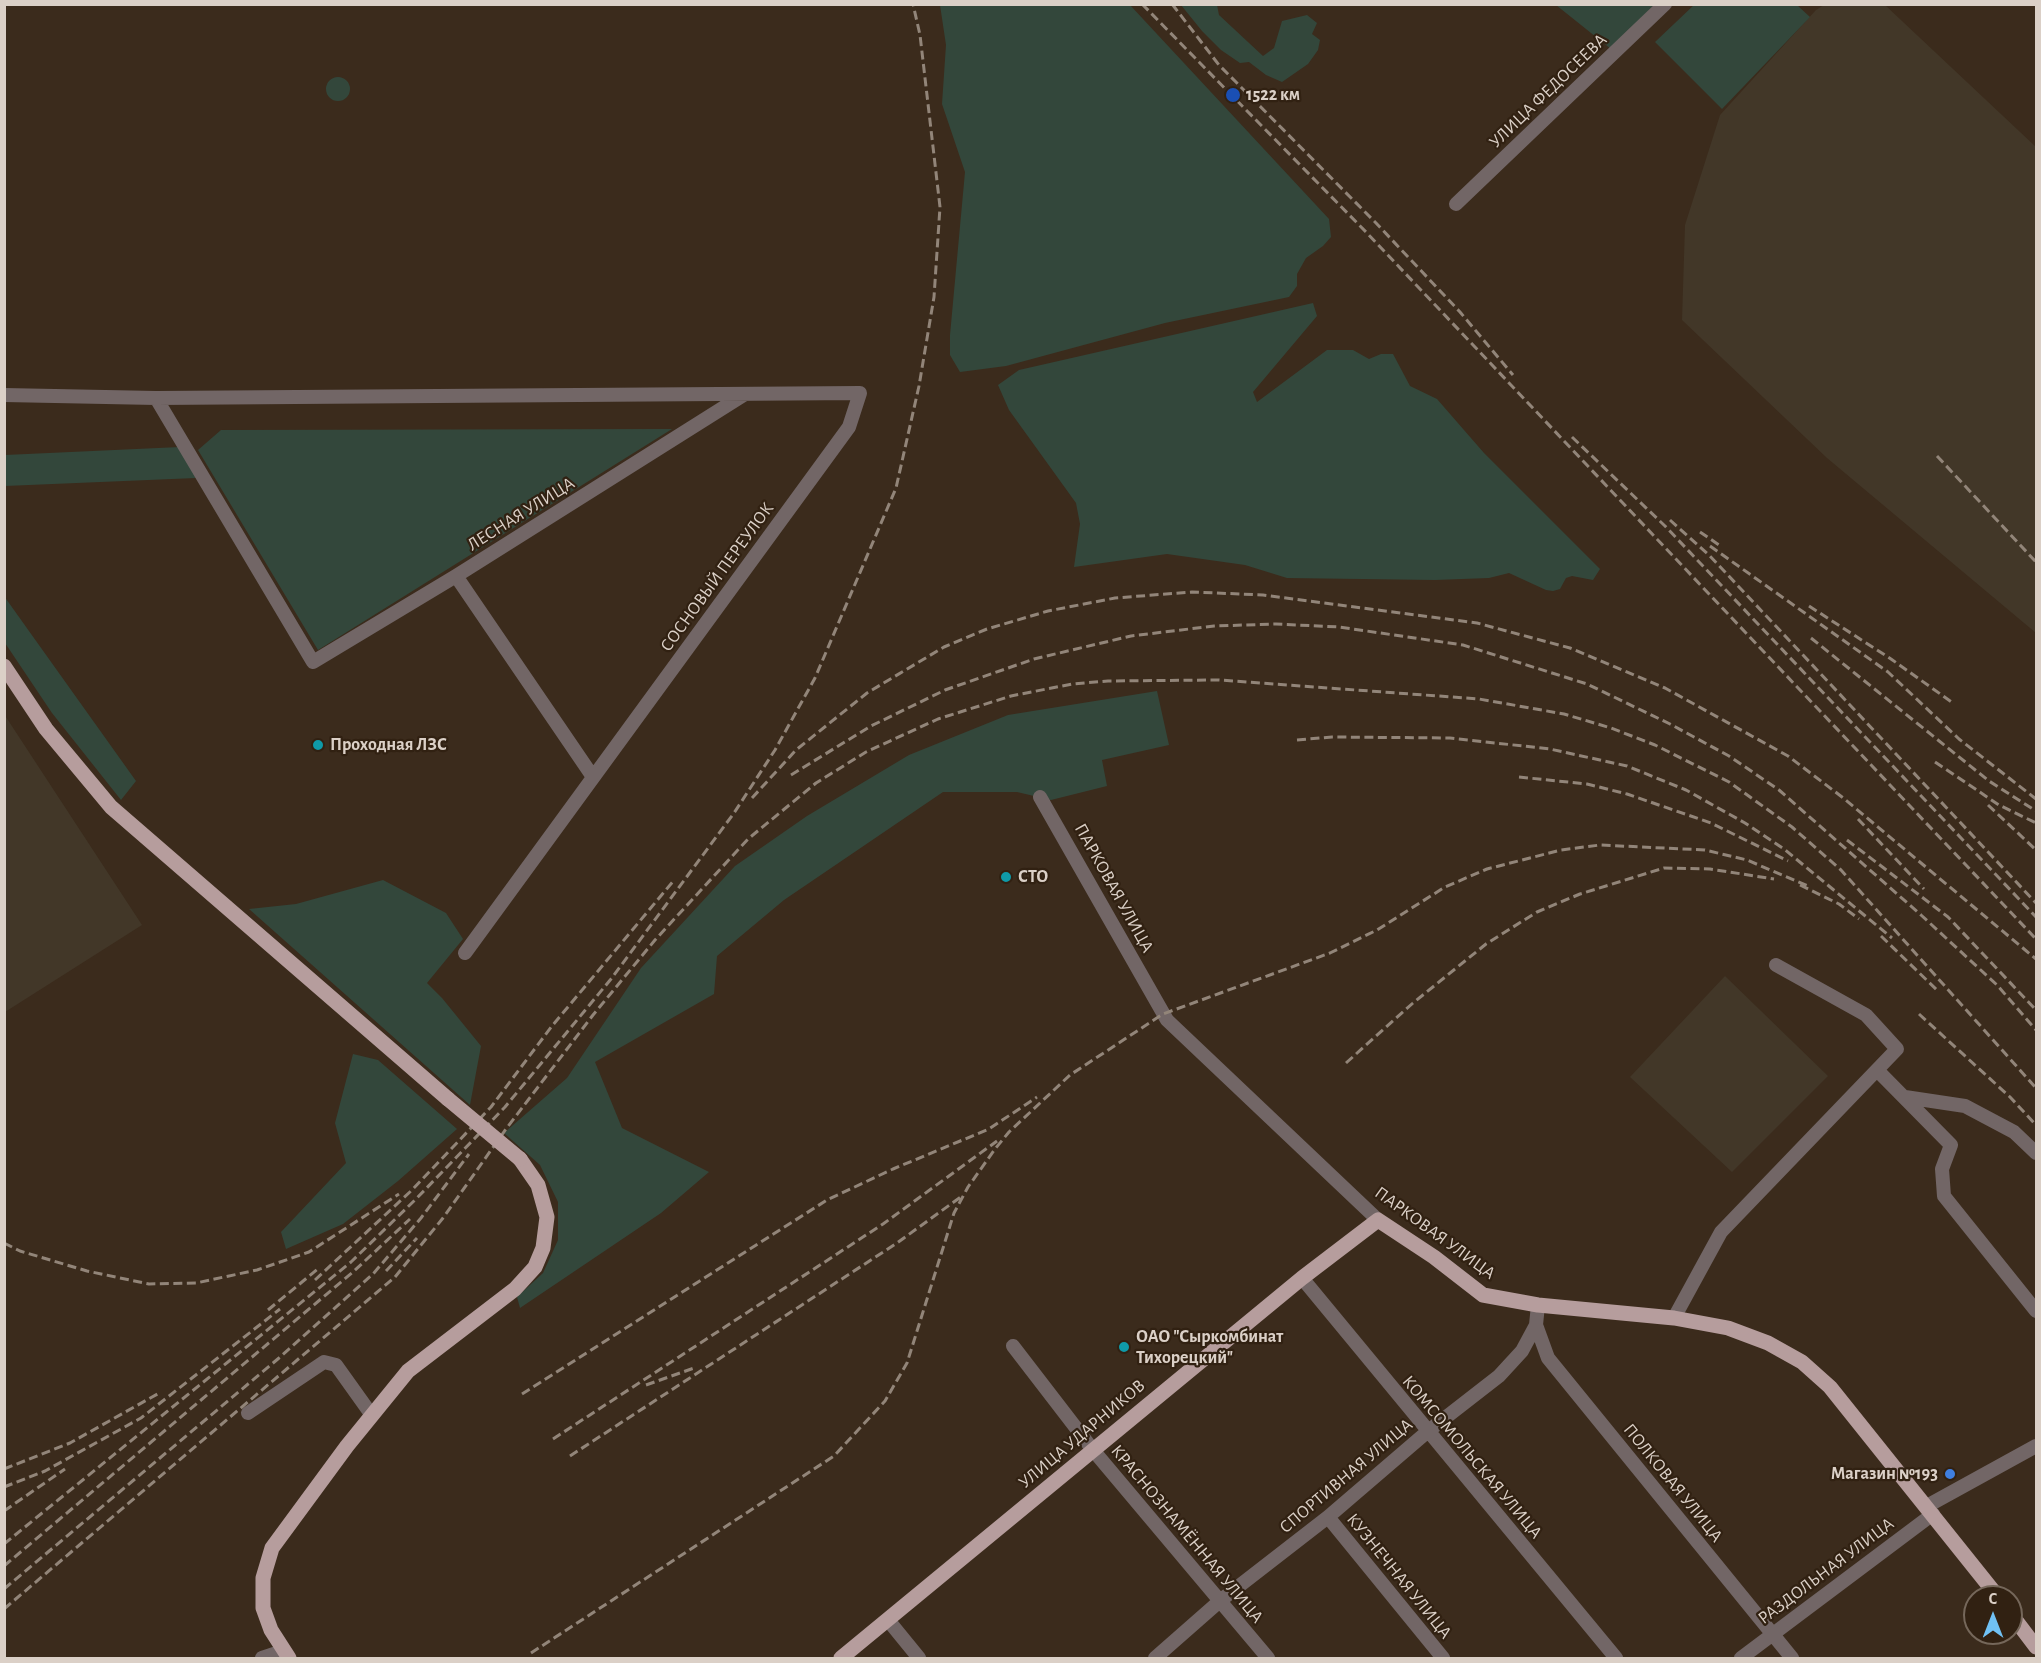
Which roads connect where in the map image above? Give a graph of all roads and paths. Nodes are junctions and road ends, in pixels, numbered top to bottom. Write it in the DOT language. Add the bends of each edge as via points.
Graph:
graph roads {
  1 [pos="1665,4"];
  2 [pos="1455,204"];
  3 [pos="746,394"];
  4 [pos="4,395"];
  5 [pos="156,398"];
  6 [pos="456,576"];
  7 [pos="4,666"];
  8 [pos="593,777"];
  9 [pos="1040,797"];
  10 [pos="465,953"];
  11 [pos="1776,965"];
  12 [pos="1878,1071"];
  13 [pos="1905,1097"];
  14 [pos="2037,1153"];
  15 [pos="1378,1220"];
  16 [pos="1302,1278"];
  17 [pos="1538,1305"];
  18 [pos="2037,1311"];
  19 [pos="1674,1317"];
  20 [pos="1536,1325"];
  21 [pos="1013,1346"];
  22 [pos="249,1413"];
  23 [pos="371,1414"];
  24 [pos="1427,1432"];
  25 [pos="2037,1446"];
  26 [pos="1093,1450"];
  27 [pos="1930,1510"];
  28 [pos="1328,1517"];
  29 [pos="1989,1585"];
  30 [pos="1221,1600"];
  31 [pos="888,1620"];
  32 [pos="2023,1629"];
  33 [pos="1772,1634"];
  34 [pos="2037,1647"];
  35 [pos="286,1655"];
  36 [pos="262,1659"];
  37 [pos="841,1659"];
  38 [pos="919,1659"];
  39 [pos="1155,1659"];
  40 [pos="1268,1659"];
  41 [pos="1443,1659"];
  42 [pos="1616,1659"];
  43 [pos="1741,1659"];
  44 [pos="1792,1659"];
  1 -- 2 [label="street, УЛИЦА ФЕДОСЕЕВА"];
  3 -- 5 [label="street"];
  3 -- 6 [label="street, ЛЕСНАЯ УЛИЦА"];
  3 -- 8 [label="street, СОСНОВЫЙ ПЕРЕУЛОК" via="860,393 849,428"];
  4 -- 5 [label="street"];
  5 -- 6 [label="street, ЛЕСНАЯ УЛИЦА" via="313,662"];
  6 -- 8 [label="street"];
  7 -- 23 [label="main road, bridge" via="46,729 111,807 520,1159 538,1185 547,1217 543,1248 535,1266 515,1288 408,1371"];
  8 -- 10 [label="street, СОСНОВЫЙ ПЕРЕУЛОК"];
  9 -- 15 [label="street, ПАРКОВАЯ УЛИЦА" via="1167,1020"];
  11 -- 12 [label="street" via="1866,1015 1897,1049"];
  12 -- 13 [label="street"];
  12 -- 19 [label="street" via="1720,1232"];
  13 -- 14 [label="street" via="1965,1106 2014,1132"];
  13 -- 18 [label="street" via="1951,1145 1942,1169 1944,1196"];
  15 -- 16 [label="main road, УЛИЦА УДАРНИКОВ"];
  15 -- 17 [label="main road, ПАРКОВАЯ УЛИЦА" via="1483,1295"];
  16 -- 24 [label="street, КОМСОМОЛЬСКАЯ УЛИЦА"];
  16 -- 26 [label="main road, УЛИЦА УДАРНИКОВ"];
  17 -- 19 [label="main road, ПАРКОВАЯ УЛИЦА"];
  17 -- 20 [label="street, СПОРТИВНАЯ УЛИЦА"];
  19 -- 27 [label="main road, ПАРКОВАЯ УЛИЦА" via="1728,1328 1768,1343 1802,1362 1830,1387"];
  20 -- 24 [label="street, СПОРТИВНАЯ УЛИЦА" via="1522,1351 1499,1376"];
  20 -- 33 [label="street, ПОЛКОВАЯ УЛИЦА" via="1548,1358"];
  21 -- 26 [label="street, КРАСНОЗНАМЁННАЯ УЛИЦА"];
  22 -- 23 [label="street" via="324,1362 336,1365"];
  23 -- 35 [label="main road" via="279,1537 268,1560 263,1578 263,1608"];
  24 -- 28 [label="street, СПОРТИВНАЯ УЛИЦА"];
  24 -- 42 [label="street, КОМСОМОЛЬСКАЯ УЛИЦА"];
  25 -- 27 [label="street, РАЗДОЛЬНАЯ УЛИЦА"];
  26 -- 30 [label="street, КРАСНОЗНАМЁННАЯ УЛИЦА"];
  26 -- 31 [label="main road, УЛИЦА УДАРНИКОВ"];
  27 -- 29 [label="main road, ПАРКОВАЯ УЛИЦА"];
  27 -- 33 [label="street, РАЗДОЛЬНАЯ УЛИЦА"];
  28 -- 30 [label="street, СПОРТИВНАЯ УЛИЦА"];
  28 -- 41 [label="street, КУЗНЕЧНАЯ УЛИЦА"];
  30 -- 39 [label="street, СПОРТИВНАЯ УЛИЦА"];
  30 -- 40 [label="street, КРАСНОЗНАМЁННАЯ УЛИЦА"];
  31 -- 37 [label="main road, УЛИЦА УДАРНИКОВ"];
  31 -- 38 [label="street"];
  32 -- 34 [label="main road"];
  33 -- 43 [label="street, РАЗДОЛЬНАЯ УЛИЦА"];
  33 -- 44 [label="street, ПОЛКОВАЯ УЛИЦА"];
  35 -- 36 [label="street"];
}
